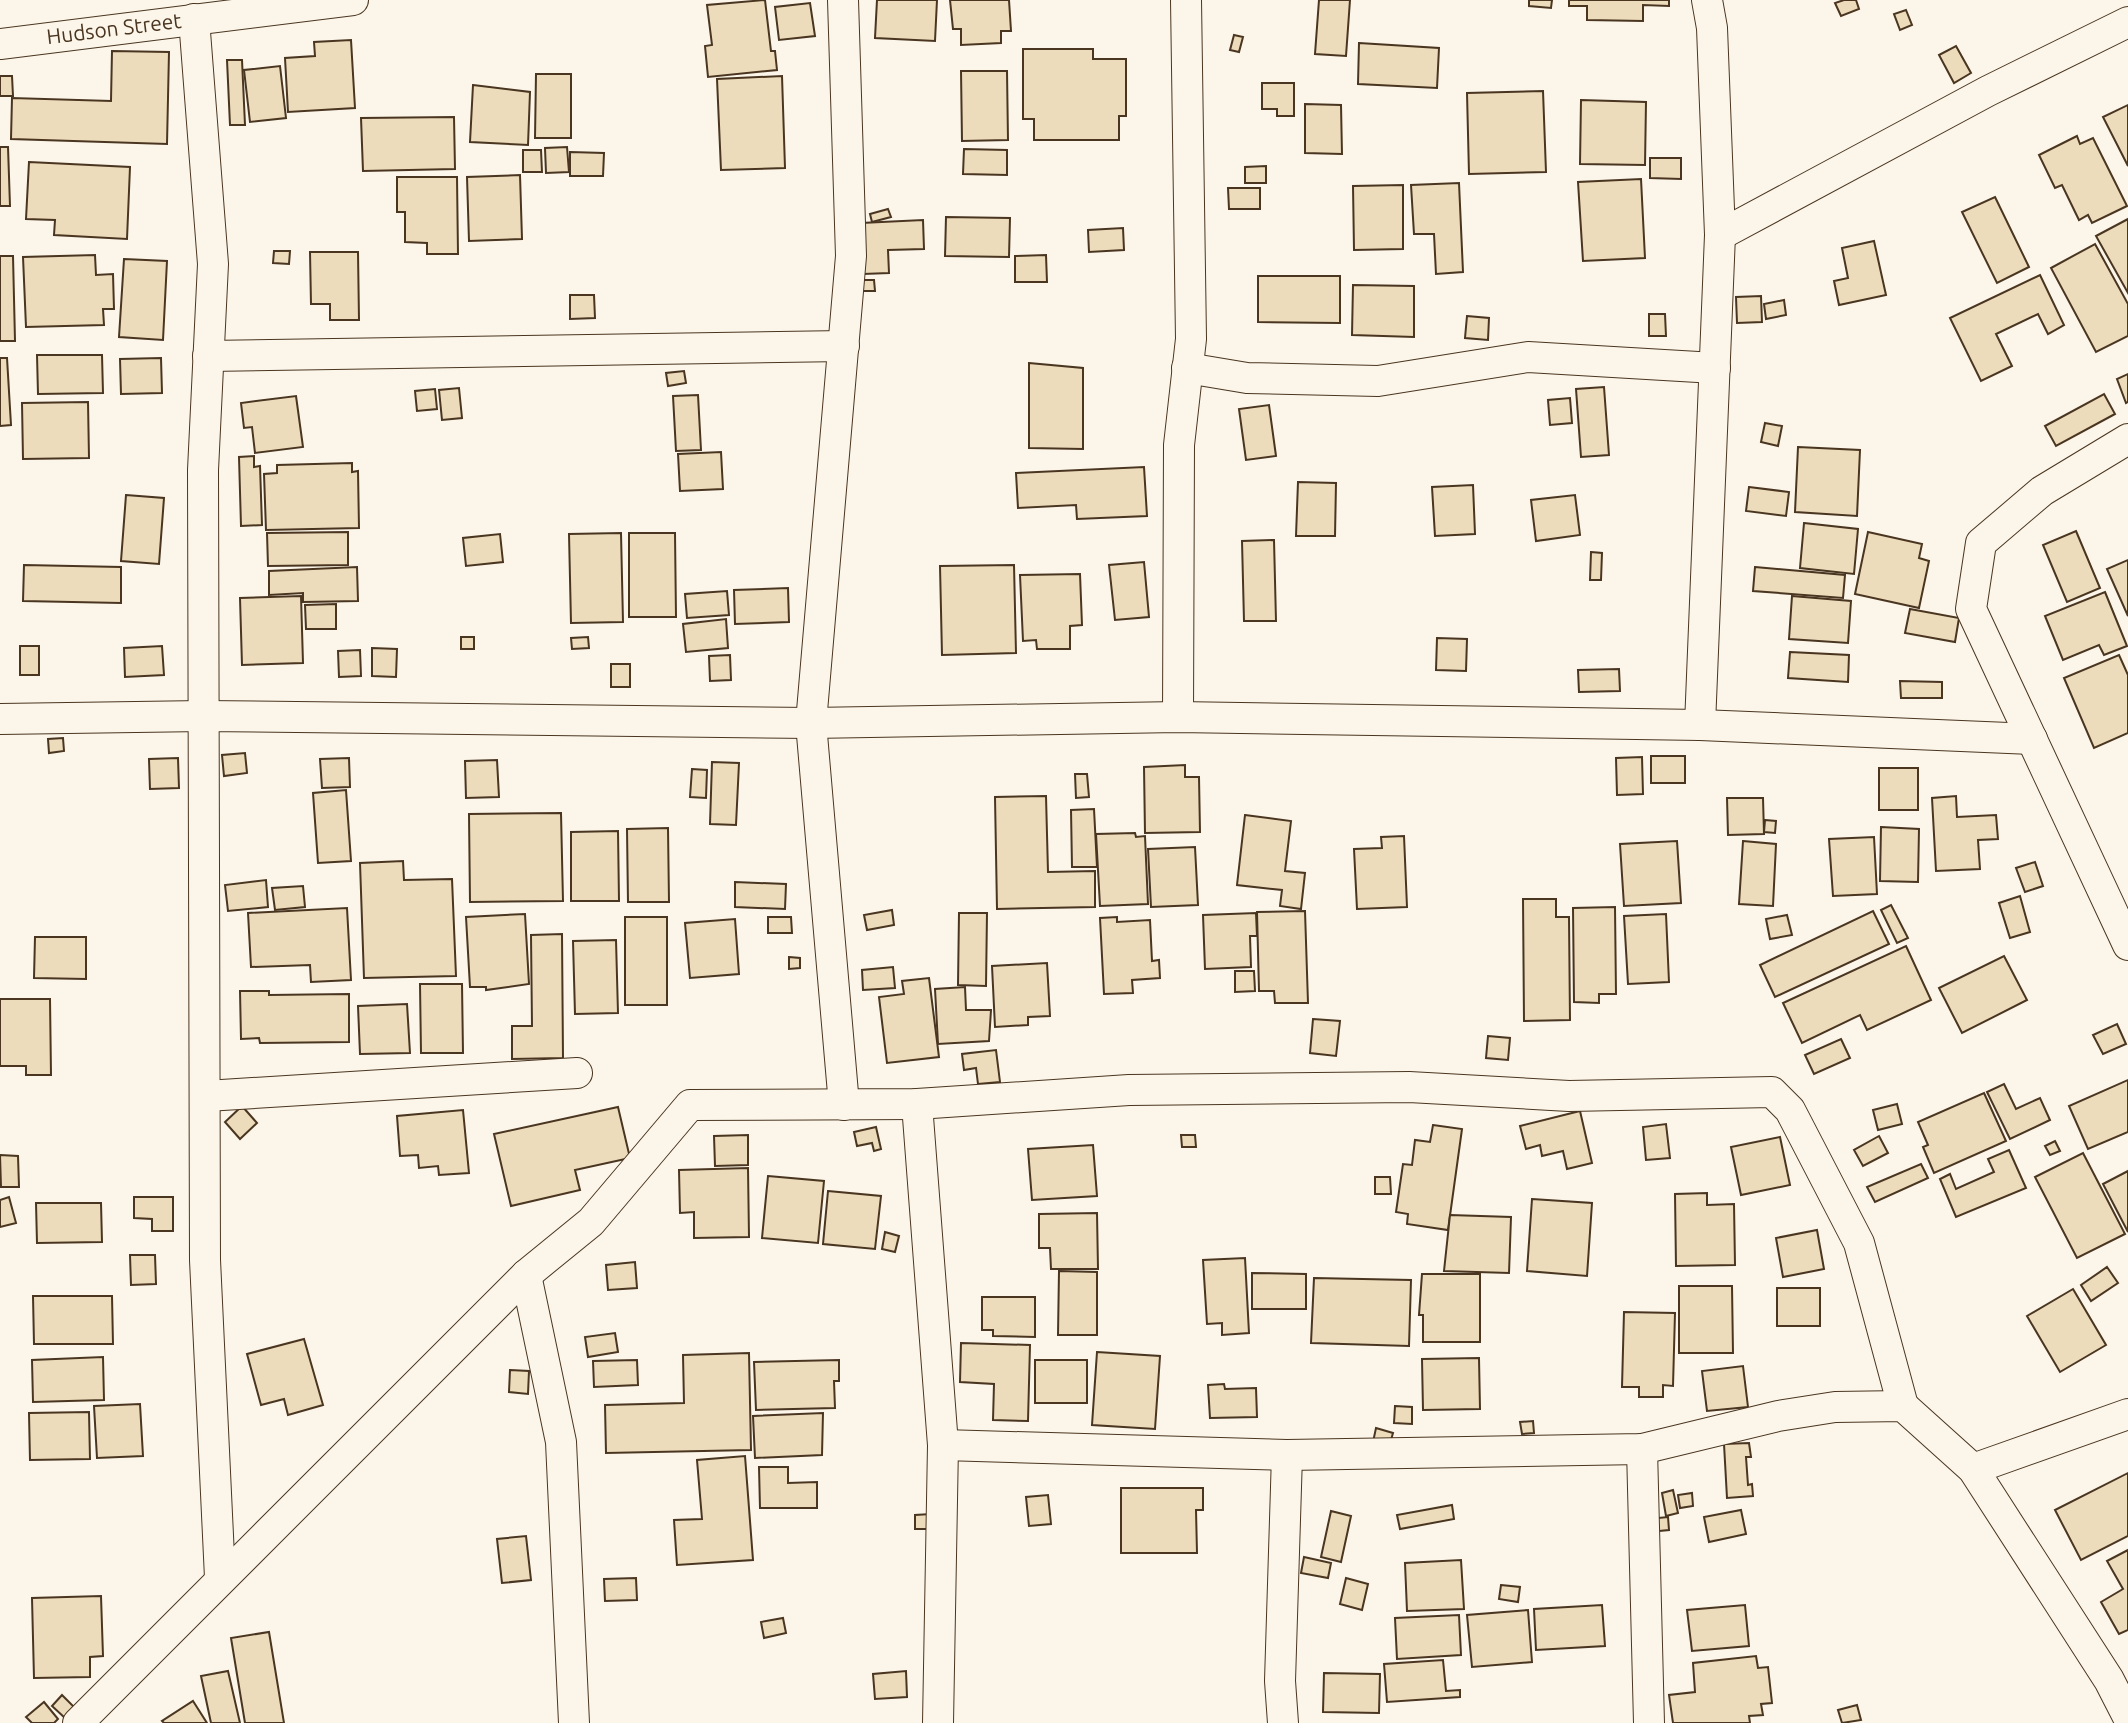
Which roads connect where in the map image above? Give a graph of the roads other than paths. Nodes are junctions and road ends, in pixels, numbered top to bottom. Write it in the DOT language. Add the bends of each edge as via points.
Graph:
graph roads {
  1 [pos="342,0"];
  2 [pos="843,0"];
  3 [pos="1186,0"];
  4 [pos="1707,0"];
  5 [pos="194,19"];
  6 [pos="2128,22"];
  7 [pos="0,44"];
  8 [pos="1720,235"];
  9 [pos="844,346"];
  10 [pos="208,356"];
  11 [pos="1188,368"];
  12 [pos="1715,368"];
  13 [pos="2128,439"];
  14 [pos="202,716"];
  15 [pos="1178,717"];
  16 [pos="0,719"];
  17 [pos="811,723"];
  18 [pos="1700,725"];
  19 [pos="2032,740"];
  20 [pos="2128,945"];
  21 [pos="577,1073"];
  22 [pos="206,1096"];
  23 [pos="917,1104"];
  24 [pos="844,1105"];
  25 [pos="526,1275"];
  26 [pos="1903,1405"];
  27 [pos="2128,1414"];
  28 [pos="943,1445"];
  29 [pos="1642,1449"];
  30 [pos="1287,1455"];
  31 [pos="1973,1469"];
  32 [pos="220,1578"];
  33 [pos="2128,1717"];
  34 [pos="78,1723"];
  35 [pos="574,1723"];
  36 [pos="939,1723"];
  37 [pos="1283,1723"];
  38 [pos="1649,1723"];
  1 -- 5 [label="street, Hudson Street"];
  2 -- 9 [label="street" via="851,256"];
  3 -- 11 [label="street"];
  4 -- 8 [label="street"];
  5 -- 7 [label="street, Hudson Street"];
  5 -- 10 [label="street" via="213,264"];
  6 -- 8 [label="street" via="1987,91"];
  8 -- 12 [label="street"];
  9 -- 10 [label="street"];
  9 -- 17 [label="street"];
  10 -- 14 [label="street"];
  11 -- 12 [label="street" via="1247,378 1378,381 1528,357"];
  11 -- 15 [label="street" via="1179,445"];
  12 -- 18 [label="street"];
  13 -- 19 [label="street" via="2042,491 1981,542 1971,609"];
  14 -- 16 [label="street"];
  14 -- 17 [label="street"];
  14 -- 22 [label="street"];
  15 -- 17 [label="street"];
  15 -- 18 [label="street"];
  17 -- 24 [label="street"];
  18 -- 19 [label="street"];
  19 -- 20 [label="street"];
  21 -- 22 [label="street"];
  22 -- 32 [label="street" via="205,1260"];
  23 -- 24 [label="street"];
  23 -- 26 [label="street" via="1129,1090 1409,1087 1569,1096 1772,1092 1790,1110 1858,1243"];
  23 -- 28 [label="street"];
  24 -- 25 [label="street" via="690,1105 592,1222"];
  25 -- 32 [label="street"];
  25 -- 35 [label="street" via="561,1442"];
  26 -- 29 [label="street" via="1835,1407 1778,1416"];
  26 -- 31 [label="street"];
  27 -- 31 [label="street"];
  28 -- 30 [label="street"];
  28 -- 36 [label="street"];
  29 -- 30 [label="street"];
  29 -- 38 [label="street"];
  30 -- 37 [label="street" via="1280,1681"];
  31 -- 33 [label="street"];
  32 -- 34 [label="street"];
}
